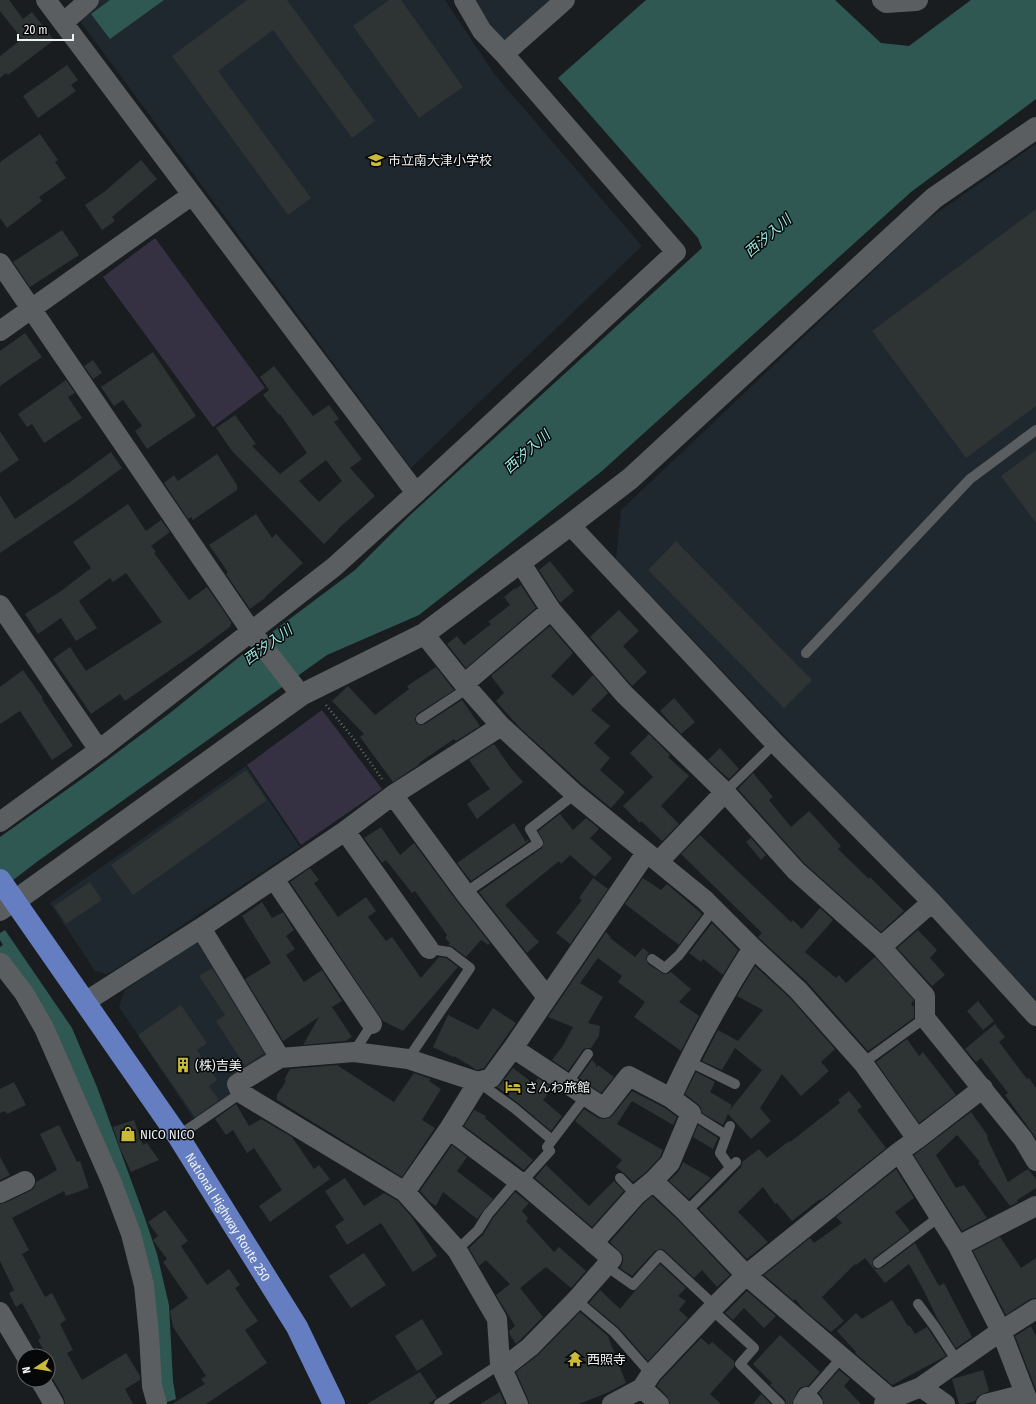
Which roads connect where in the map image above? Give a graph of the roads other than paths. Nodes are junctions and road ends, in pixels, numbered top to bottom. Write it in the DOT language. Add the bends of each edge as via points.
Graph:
graph roads {
  1 [pos="46,0"];
  2 [pos="89,0"];
  3 [pos="464,0"];
  4 [pos="565,0"];
  5 [pos="882,0"];
  6 [pos="918,0"];
  7 [pos="63,23"];
  8 [pos="504,54"];
  9 [pos="1036,128"];
  10 [pos="192,195"];
  11 [pos="0,263"];
  12 [pos="32,309"];
  13 [pos="0,331"];
  14 [pos="1036,430"];
  15 [pos="416,493"];
  16 [pos="570,525"];
  17 [pos="520,562"];
  18 [pos="0,604"];
  19 [pos="551,610"];
  20 [pos="251,631"];
  21 [pos="424,634"];
  22 [pos="806,653"];
  23 [pos="466,686"];
  24 [pos="307,692"];
  25 [pos="421,719"];
  26 [pos="501,726"];
  27 [pos="775,742"];
  28 [pos="99,750"];
  29 [pos="725,792"];
  30 [pos="575,794"];
  31 [pos="392,795"];
  32 [pos="0,822"];
  33 [pos="345,831"];
  34 [pos="653,857"];
  35 [pos="274,879"];
  36 [pos="0,880"];
  37 [pos="465,893"];
  38 [pos="932,902"];
  39 [pos="7,906"];
  40 [pos="714,909"];
  41 [pos="201,928"];
  42 [pos="881,947"];
  43 [pos="753,948"];
  44 [pos="429,949"];
  45 [pos="652,959"];
  46 [pos="0,963"];
  47 [pos="547,997"];
  48 [pos="85,1002"];
  49 [pos="1036,1016"];
  50 [pos="925,1018"];
  51 [pos="372,1024"];
  52 [pos="513,1048"];
  53 [pos="354,1052"];
  54 [pos="588,1054"];
  55 [pos="280,1058"];
  56 [pos="408,1059"];
  57 [pos="688,1060"];
  58 [pos="863,1063"];
  59 [pos="478,1082"];
  60 [pos="568,1084"];
  61 [pos="735,1084"];
  62 [pos="983,1088"];
  63 [pos="241,1093"];
  64 [pos="586,1096"];
  65 [pos="670,1098"];
  66 [pos="691,1113"];
  67 [pos="449,1129"];
  68 [pos="178,1136"];
  69 [pos="918,1139"];
  70 [pos="552,1140"];
  71 [pos="899,1152"];
  72 [pos="1036,1161"];
  73 [pos="620,1178"];
  74 [pos="25,1181"];
  75 [pos="520,1181"];
  76 [pos="653,1181"];
  77 [pos="405,1192"];
  78 [pos="0,1193"];
  79 [pos="636,1195"];
  80 [pos="1036,1206"];
  81 [pos="686,1212"];
  82 [pos="939,1217"];
  83 [pos="593,1243"];
  84 [pos="958,1246"];
  85 [pos="457,1250"];
  86 [pos="878,1263"];
  87 [pos="606,1266"];
  88 [pos="746,1275"];
  89 [pos="576,1300"];
  90 [pos="918,1304"];
  91 [pos="713,1307"];
  92 [pos="1036,1309"];
  93 [pos="0,1312"];
  94 [pos="1001,1331"];
  95 [pos="21,1348"];
  96 [pos="842,1357"];
  97 [pos="957,1362"];
  98 [pos="501,1366"];
  99 [pos="646,1381"];
  100 [pos="921,1387"];
  101 [pos="45,1388"];
  102 [pos="1027,1399"];
  103 [pos="808,1402"];
  104 [pos="888,1402"];
  105 [pos="54,1404"];
  106 [pos="157,1404"];
  107 [pos="334,1404"];
  108 [pos="439,1404"];
  109 [pos="518,1404"];
  110 [pos="612,1404"];
  111 [pos="660,1404"];
  112 [pos="780,1404"];
  113 [pos="945,1404"];
  114 [pos="986,1404"];
  1 -- 7 [label="street"];
  2 -- 7 [label="street"];
  3 -- 8 [label="street" via="482,31"];
  4 -- 8 [label="street"];
  5 -- 6 [label="street" via="886,3"];
  7 -- 10 [label="street"];
  8 -- 15 [label="street" via="676,252"];
  9 -- 16 [label="street" via="934,198 631,478"];
  10 -- 12 [label="street"];
  10 -- 15 [label="street"];
  11 -- 12 [label="street"];
  12 -- 13 [label="street"];
  12 -- 20 [label="street"];
  14 -- 22 [label="lane" via="970,479"];
  15 -- 20 [label="street" via="334,567"];
  16 -- 17 [label="street"];
  16 -- 27 [label="street"];
  17 -- 19 [label="street"];
  17 -- 21 [label="street"];
  18 -- 28 [label="street"];
  19 -- 23 [label="street"];
  19 -- 29 [label="street" via="624,694"];
  20 -- 24 [label="street"];
  20 -- 28 [label="street"];
  21 -- 23 [label="street"];
  21 -- 24 [label="street"];
  23 -- 25 [label="lane"];
  23 -- 26 [label="street"];
  24 -- 39 [label="street"];
  26 -- 30 [label="street"];
  26 -- 31 [label="street"];
  27 -- 29 [label="lane"];
  27 -- 38 [label="street"];
  28 -- 32 [label="street"];
  29 -- 34 [label="street"];
  29 -- 42 [label="street" via="796,871"];
  30 -- 34 [label="street"];
  30 -- 37 [label="lane" via="530,830 538,844"];
  31 -- 33 [label="street"];
  31 -- 37 [label="street"];
  33 -- 35 [label="street"];
  33 -- 44 [label="street"];
  34 -- 40 [label="street"];
  34 -- 47 [label="street"];
  35 -- 41 [label="street"];
  35 -- 51 [label="street"];
  36 -- 39 [label="highway, National Highway Route 250"];
  37 -- 47 [label="street"];
  38 -- 42 [label="street"];
  38 -- 49 [label="street"];
  39 -- 48 [label="highway, National Highway Route 250"];
  40 -- 43 [label="street"];
  40 -- 45 [label="lane" via="679,955 665,968"];
  41 -- 48 [label="street"];
  41 -- 55 [label="street"];
  42 -- 50 [label="street" via="925,996"];
  43 -- 57 [label="street"];
  43 -- 58 [label="street" via="798,990"];
  44 -- 56 [label="lane" via="449,952 470,968"];
  46 -- 106 [label="street" via="24,993 44,1028 112,1183 131,1234 144,1285 152,1386"];
  47 -- 52 [label="street"];
  48 -- 68 [label="highway, National Highway Route 250"];
  50 -- 58 [label="lane"];
  50 -- 62 [label="street"];
  51 -- 53 [label="lane"];
  52 -- 59 [label="street" via="490,1078"];
  52 -- 60 [label="street"];
  53 -- 55 [label="street"];
  53 -- 56 [label="street"];
  54 -- 60 [label="lane"];
  55 -- 63 [label="street" via="237,1084"];
  56 -- 59 [label="street"];
  57 -- 61 [label="lane"];
  57 -- 65 [label="street"];
  58 -- 69 [label="street"];
  59 -- 67 [label="street"];
  59 -- 70 [label="lane"];
  60 -- 64 [label="street"];
  62 -- 69 [label="street"];
  62 -- 72 [label="street" via="1023,1139"];
  63 -- 68 [label="lane"];
  63 -- 77 [label="street"];
  64 -- 65 [label="street" via="604,1108 629,1076"];
  64 -- 70 [label="lane"];
  65 -- 66 [label="street"];
  66 -- 76 [label="street" via="670,1163"];
  66 -- 81 [label="lane" via="728,1131 720,1153 733,1164"];
  67 -- 75 [label="street"];
  67 -- 77 [label="street"];
  68 -- 107 [label="highway, National Highway Route 250" via="297,1327"];
  69 -- 71 [label="street"];
  70 -- 75 [label="lane" via="547,1147 550,1151"];
  71 -- 82 [label="street"];
  71 -- 88 [label="street"];
  73 -- 79 [label="lane"];
  74 -- 78 [label="street"];
  75 -- 83 [label="street"];
  75 -- 85 [label="lane" via="488,1214 478,1230"];
  76 -- 79 [label="street"];
  76 -- 81 [label="street"];
  77 -- 85 [label="street"];
  79 -- 83 [label="street"];
  80 -- 84 [label="street"];
  81 -- 88 [label="street"];
  82 -- 84 [label="street"];
  82 -- 86 [label="lane"];
  83 -- 87 [label="street" via="612,1259"];
  84 -- 94 [label="street"];
  85 -- 98 [label="street" via="497,1319"];
  87 -- 89 [label="street"];
  87 -- 91 [label="lane" via="633,1285 660,1255"];
  88 -- 91 [label="street"];
  88 -- 96 [label="street"];
  89 -- 98 [label="street" via="530,1347"];
  89 -- 99 [label="lane" via="614,1332"];
  90 -- 97 [label="lane"];
  91 -- 99 [label="street"];
  91 -- 112 [label="lane" via="754,1348 740,1364"];
  92 -- 94 [label="street"];
  93 -- 95 [label="street"];
  94 -- 97 [label="street"];
  94 -- 102 [label="street"];
  96 -- 103 [label="lane"];
  96 -- 104 [label="street"];
  97 -- 100 [label="street"];
  98 -- 108 [label="lane"];
  98 -- 109 [label="street"];
  99 -- 110 [label="street"];
  99 -- 111 [label="street"];
  100 -- 104 [label="street"];
  100 -- 113 [label="street"];
  101 -- 105 [label="street"];
  102 -- 114 [label="street"];
}
